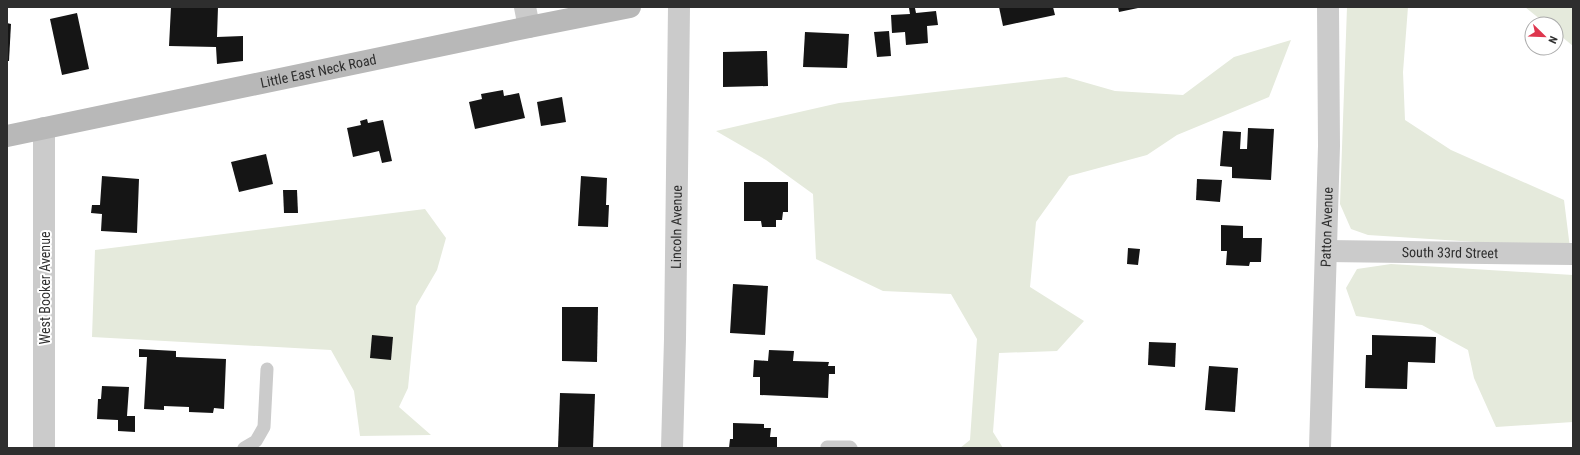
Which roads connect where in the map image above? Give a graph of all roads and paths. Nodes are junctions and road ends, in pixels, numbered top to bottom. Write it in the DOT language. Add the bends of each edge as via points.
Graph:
graph roads {
  1 [pos="630,7"];
  2 [pos="679,7"];
  3 [pos="1328,7"];
  4 [pos="527,17"];
  5 [pos="44,128"];
  6 [pos="7,136"];
  7 [pos="1326,251"];
  8 [pos="1573,254"];
  9 [pos="267,369"];
  10 [pos="44,448"];
  11 [pos="244,448"];
  12 [pos="672,448"];
  13 [pos="827,448"];
  14 [pos="851,448"];
  15 [pos="1320,448"];
  1 -- 4 [label="main road, Little East Neck Road"];
  2 -- 12 [label="street, Lincoln Avenue"];
  3 -- 7 [label="street, Patton Avenue" via="1329,146"];
  4 -- 5 [label="main road, Little East Neck Road"];
  5 -- 6 [label="main road, Little East Neck Road"];
  5 -- 10 [label="street, West Booker Avenue"];
  7 -- 8 [label="street, South 33rd Street"];
  7 -- 15 [label="street, Patton Avenue"];
  9 -- 11 [label="lane" via="264,427 256,441"];
  13 -- 14 [label="lane"];
}
